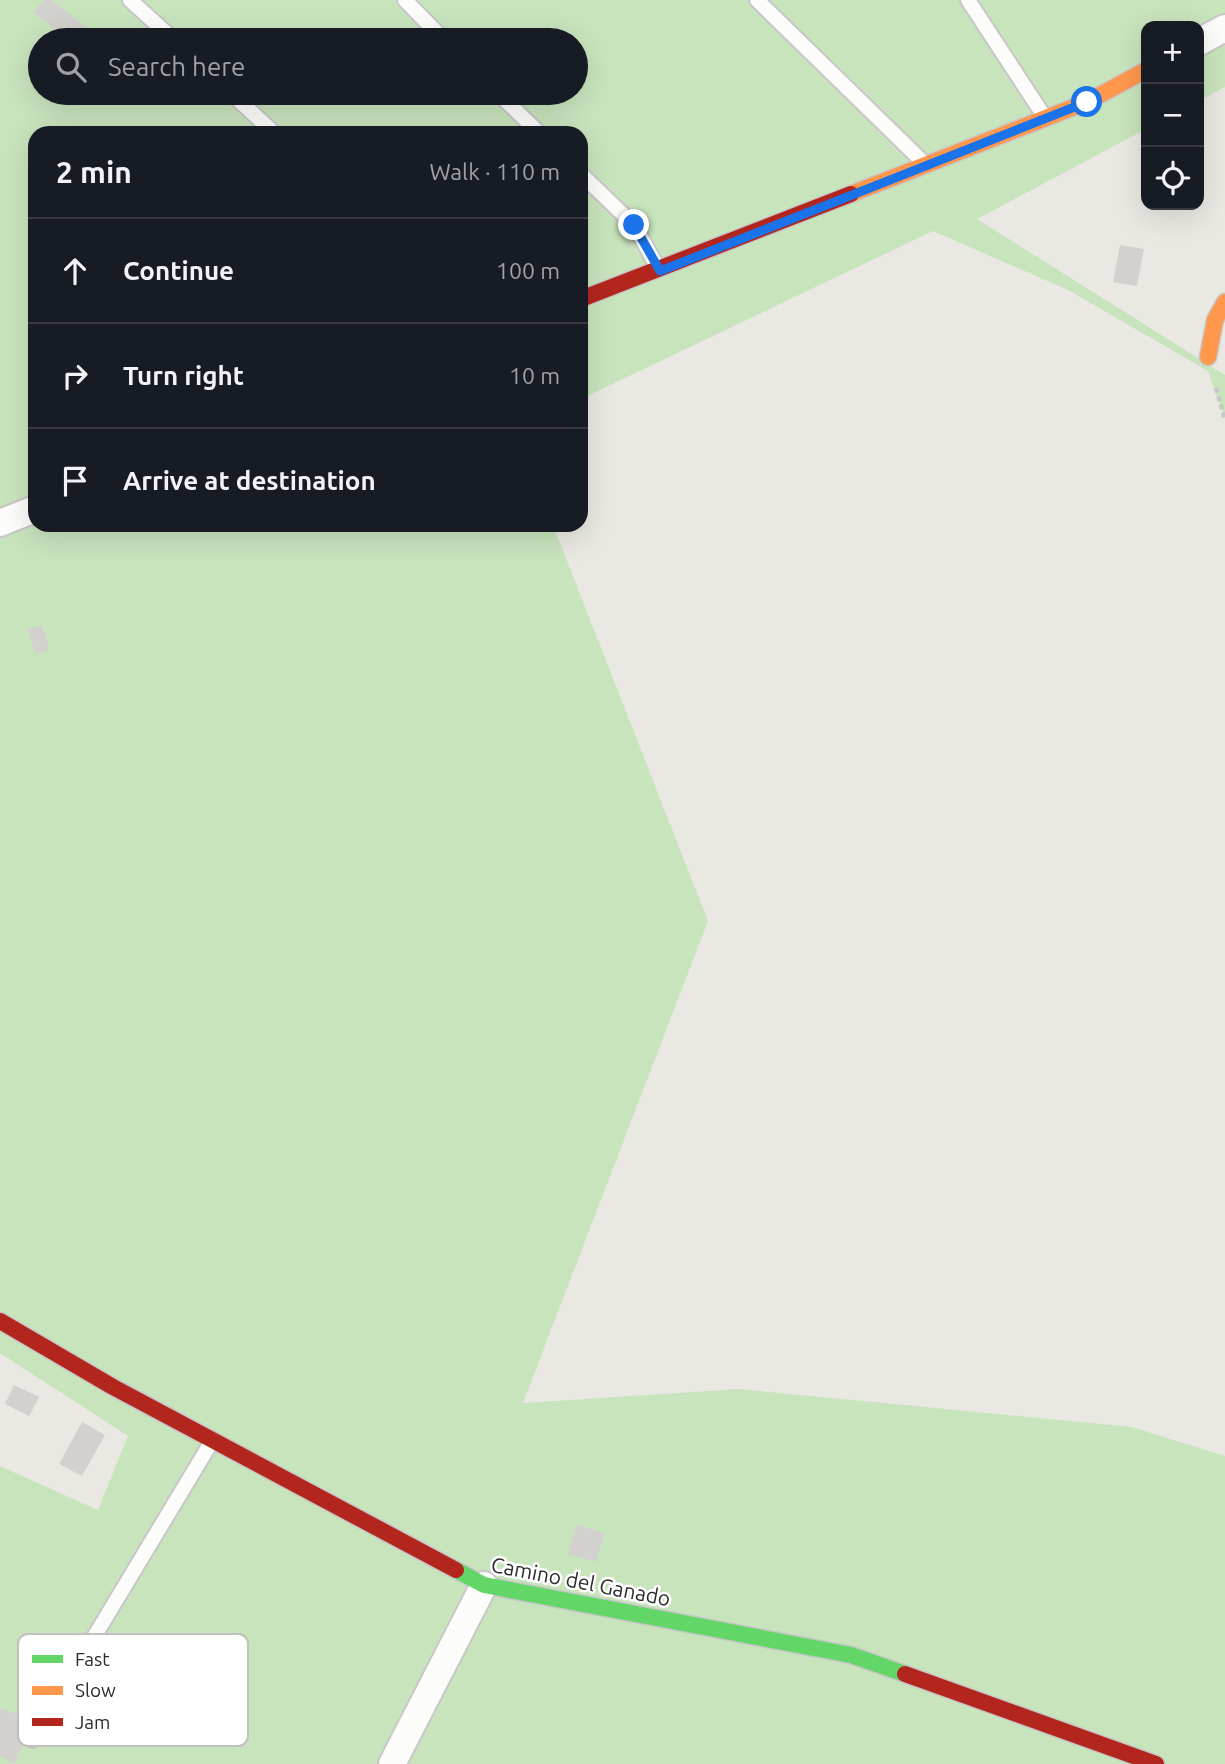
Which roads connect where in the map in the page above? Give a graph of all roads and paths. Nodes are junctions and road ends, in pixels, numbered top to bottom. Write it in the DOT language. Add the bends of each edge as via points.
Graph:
graph roads {
  1 [pos="130,0"];
  2 [pos="405,0"];
  3 [pos="757,0"];
  4 [pos="968,0"];
  5 [pos="161,28"];
  6 [pos="432,28"];
  7 [pos="1225,28"];
  8 [pos="1204,39"];
  9 [pos="1141,73"];
  10 [pos="243,105"];
  11 [pos="510,105"];
  12 [pos="1045,118"];
  13 [pos="266,126"];
  14 [pos="532,126"];
  15 [pos="926,165"];
  16 [pos="588,181"];
  17 [pos="660,271"];
  18 [pos="588,297"];
  19 [pos="1225,302"];
  20 [pos="1208,357"];
  21 [pos="28,512"];
  22 [pos="0,523"];
  23 [pos="0,1321"];
  24 [pos="212,1441"];
  25 [pos="484,1585"];
  26 [pos="96,1634"];
  27 [pos="391,1764"];
  28 [pos="1156,1764"];
  1 -- 5 [label="lane"];
  2 -- 6 [label="lane"];
  3 -- 15 [label="lane"];
  4 -- 12 [label="lane"];
  7 -- 8 [label="street"];
  9 -- 12 [label="street"];
  10 -- 13 [label="lane"];
  11 -- 14 [label="lane"];
  12 -- 15 [label="street"];
  15 -- 17 [label="street"];
  16 -- 17 [label="lane" via="634,225"];
  17 -- 18 [label="street"];
  19 -- 20 [label="street" via="1212,332"];
  21 -- 22 [label="street"];
  23 -- 24 [label="street, Camino del Ganado"];
  24 -- 25 [label="street, Camino del Ganado"];
  24 -- 26 [label="lane"];
  25 -- 27 [label="street"];
  25 -- 28 [label="street, Camino del Ganado" via="851,1655"];
}
